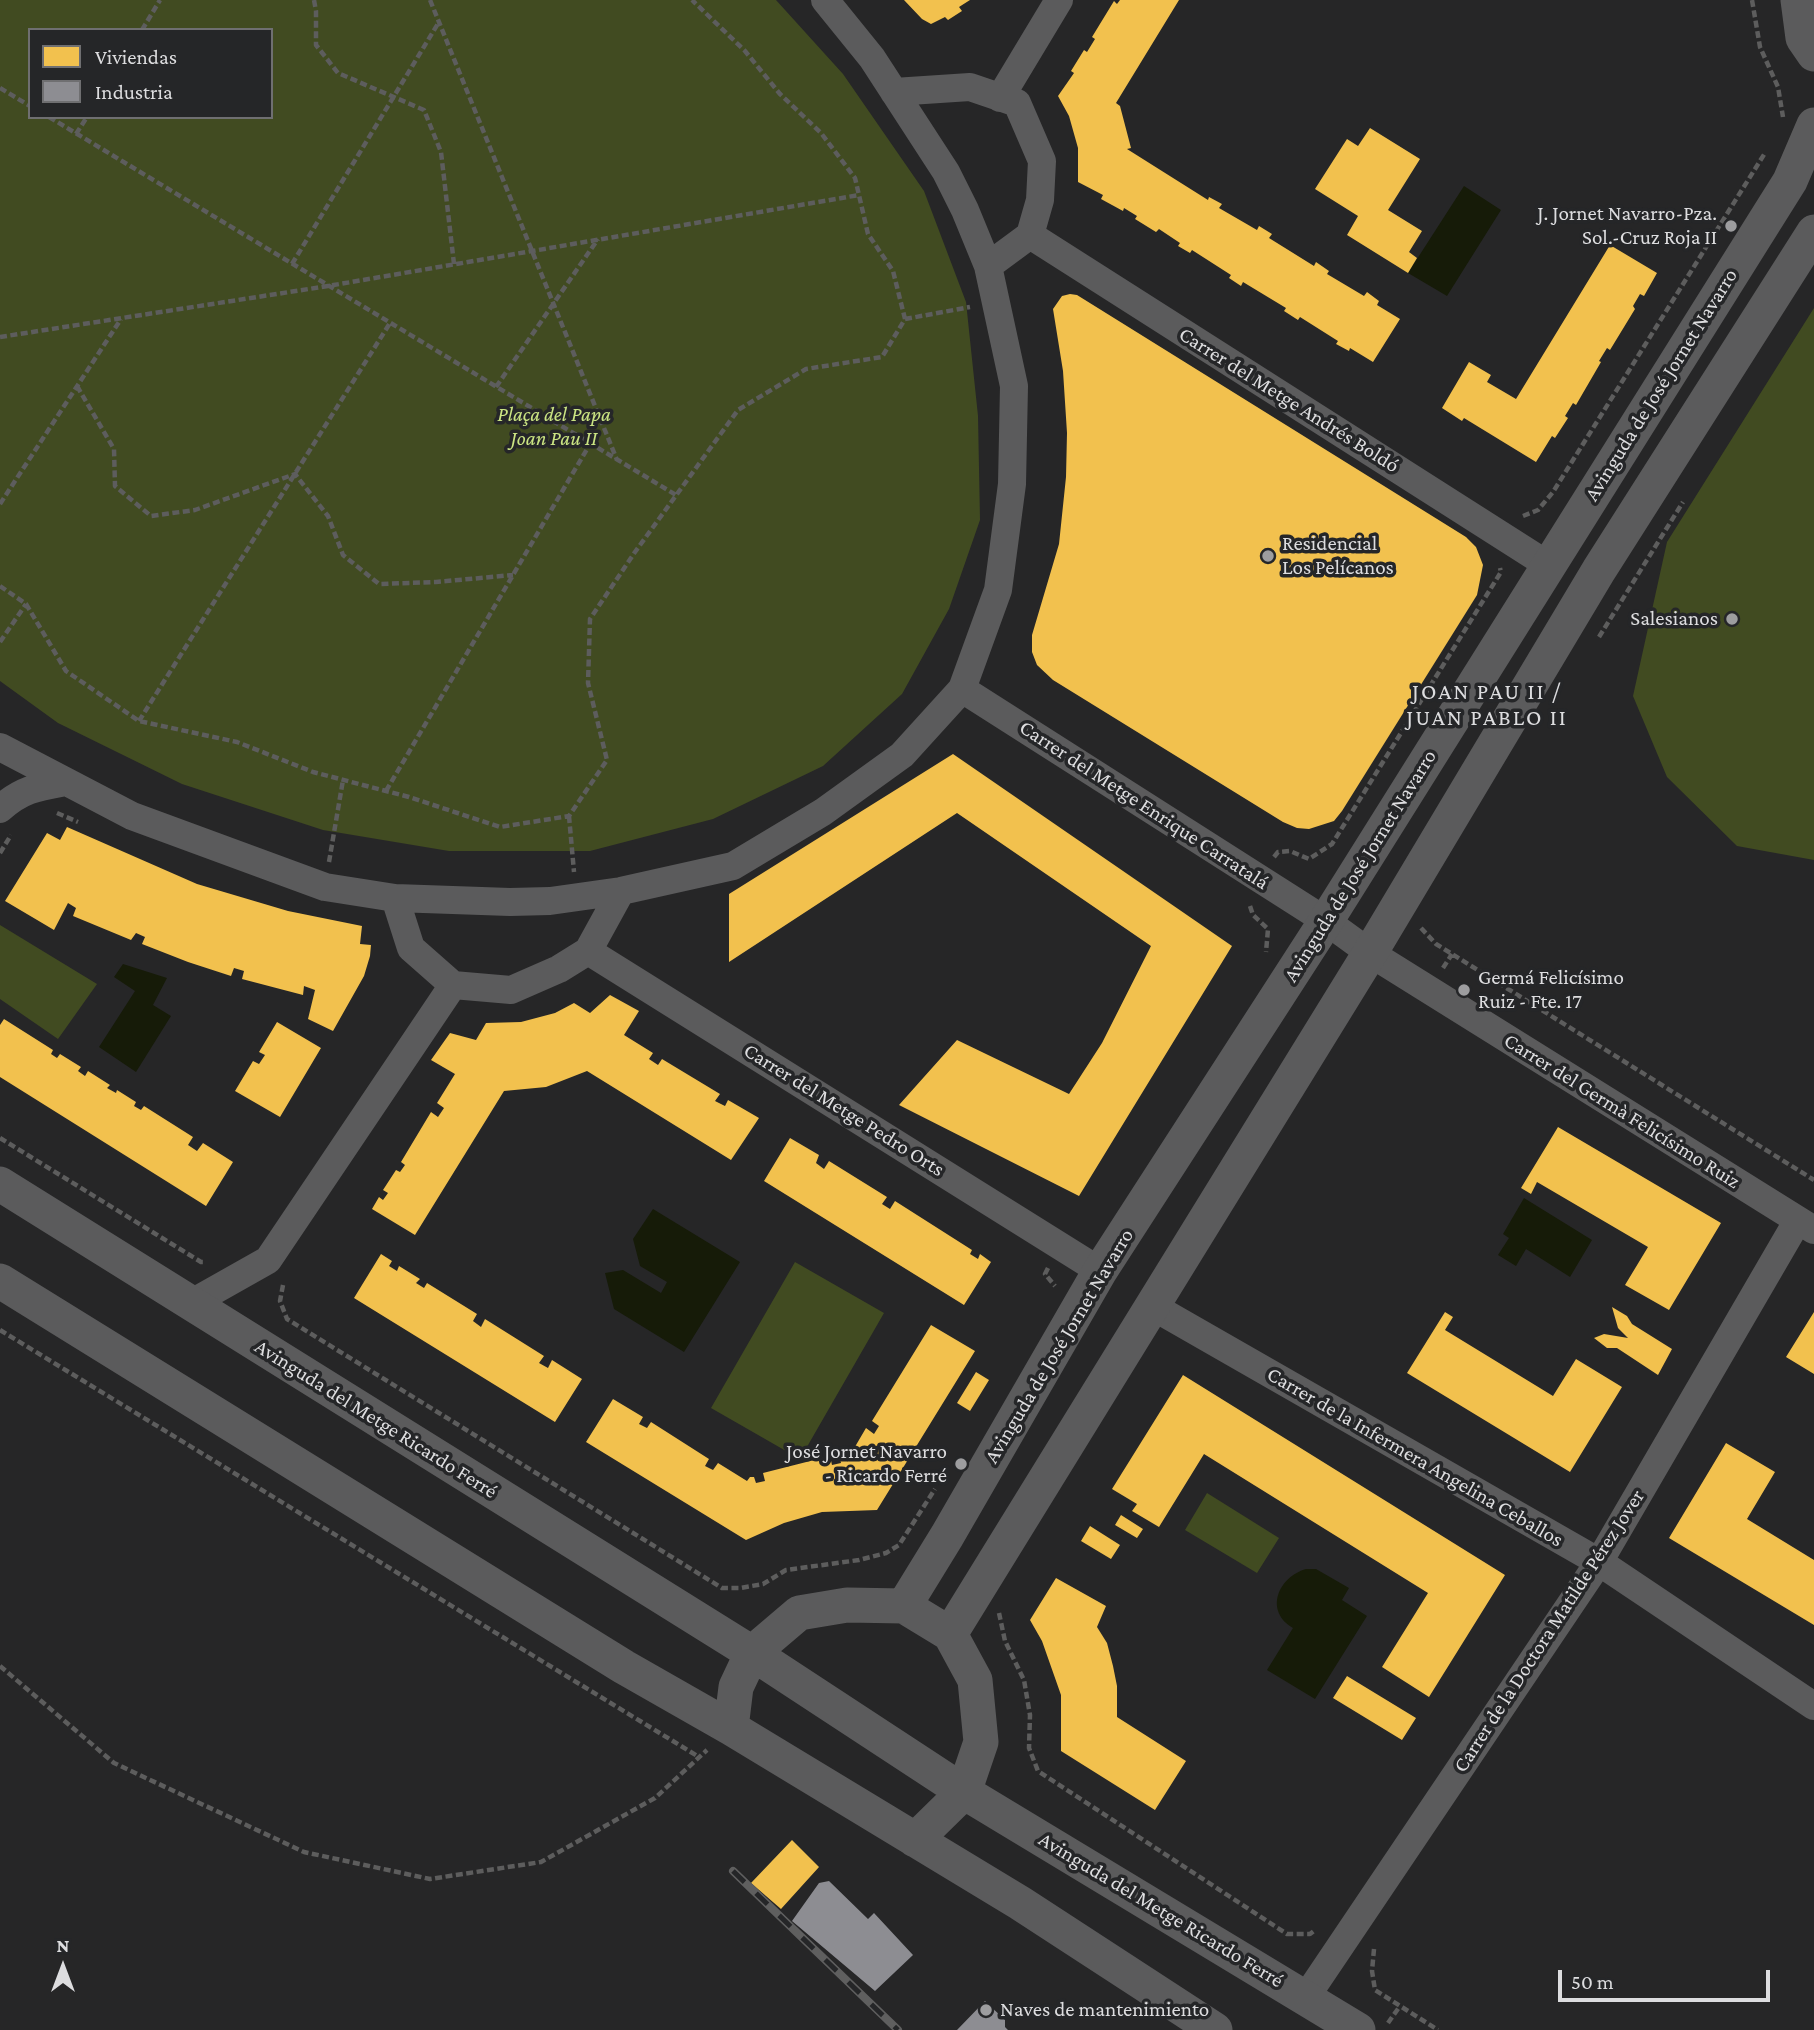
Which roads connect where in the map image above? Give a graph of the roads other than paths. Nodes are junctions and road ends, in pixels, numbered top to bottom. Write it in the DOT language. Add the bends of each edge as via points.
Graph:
graph roads {
  1 [pos="825,0"];
  2 [pos="1059,0"];
  3 [pos="1798,0"];
  4 [pos="1814,54"];
  5 [pos="894,92"];
  6 [pos="1000,98"];
  7 [pos="1814,125"];
  8 [pos="1814,232"];
  9 [pos="1030,236"];
  10 [pos="988,266"];
  11 [pos="1548,565"];
  12 [pos="962,689"];
  13 [pos="0,747"];
  14 [pos="66,782"];
  15 [pos="0,809"];
  16 [pos="621,891"];
  17 [pos="395,898"];
  18 [pos="1326,921"];
  19 [pos="588,951"];
  20 [pos="1370,953"];
  21 [pos="453,985"];
  22 [pos="0,1184"];
  23 [pos="1806,1225"];
  24 [pos="1100,1271"];
  25 [pos="0,1281"];
  26 [pos="190,1304"];
  27 [pos="1152,1306"];
  28 [pos="1599,1562"];
  29 [pos="904,1606"];
  30 [pos="950,1634"];
  31 [pos="752,1653"];
  32 [pos="1814,1706"];
  33 [pos="731,1728"];
  34 [pos="964,1791"];
  35 [pos="915,1840"];
  36 [pos="1306,1997"];
  37 [pos="1215,2030"];
  38 [pos="1358,2030"];
  1 -- 5 [label="street"];
  2 -- 6 [label="street"];
  3 -- 4 [label="street" via="1803,38"];
  5 -- 6 [label="street" via="970,87"];
  5 -- 10 [label="street" via="946,172"];
  6 -- 9 [label="street" via="1017,103 1042,162 1040,200"];
  7 -- 11 [label="street, Avinguda de José Jornet Navarro" via="1790,181"];
  8 -- 20 [label="street" via="1599,570"];
  9 -- 10 [label="street"];
  9 -- 11 [label="street, Carrer del Metge Andrés Boldó"];
  10 -- 12 [label="street" via="1014,386 1012,484 998,590"];
  11 -- 18 [label="street, Avinguda de José Jornet Navarro"];
  12 -- 16 [label="street" via="902,755 823,812 733,866"];
  12 -- 18 [label="street, Carrer del Metge Enrique Carratalá"];
  13 -- 14 [label="street"];
  14 -- 15 [label="street" via="27,790"];
  14 -- 17 [label="street" via="132,816 325,887"];
  16 -- 17 [label="street" via="550,901"];
  16 -- 19 [label="street"];
  17 -- 21 [label="street" via="411,948"];
  18 -- 20 [label="street, Carrer del Germà Felicísimo Ruiz"];
  18 -- 24 [label="street, Avinguda de José Jornet Navarro"];
  19 -- 21 [label="street" via="511,990"];
  19 -- 24 [label="street, Carrer del Metge Pedro Orts"];
  20 -- 23 [label="street, Carrer del Germà Felicísimo Ruiz"];
  20 -- 27 [label="street"];
  21 -- 26 [label="street" via="268,1261"];
  22 -- 26 [label="street, Avinguda del Metge Ricardo Ferré"];
  23 -- 28 [label="street, Carrer de la Doctora Matilde Pérez Jover"];
  24 -- 29 [label="street, Avinguda de José Jornet Navarro"];
  25 -- 33 [label="street" via="624,1667"];
  26 -- 31 [label="street, Avinguda del Metge Ricardo Ferré"];
  27 -- 28 [label="street, Carrer de la Infermera Angelina Ceballos"];
  27 -- 30 [label="street"];
  28 -- 32 [label="street, Carrer de la Infermera Angelina Ceballos"];
  28 -- 36 [label="street, Carrer de la Doctora Matilde Pérez Jover"];
  29 -- 30 [label="street"];
  29 -- 31 [label="street" via="847,1605 799,1613"];
  30 -- 34 [label="street" via="975,1680 981,1742"];
  31 -- 33 [label="street" via="736,1687"];
  31 -- 34 [label="street, Avinguda del Metge Ricardo Ferré"];
  33 -- 35 [label="street"];
  34 -- 35 [label="street"];
  34 -- 36 [label="street, Avinguda del Metge Ricardo Ferré"];
  35 -- 37 [label="street"];
  36 -- 38 [label="street, Avinguda del Metge Ricardo Ferré"];
}
